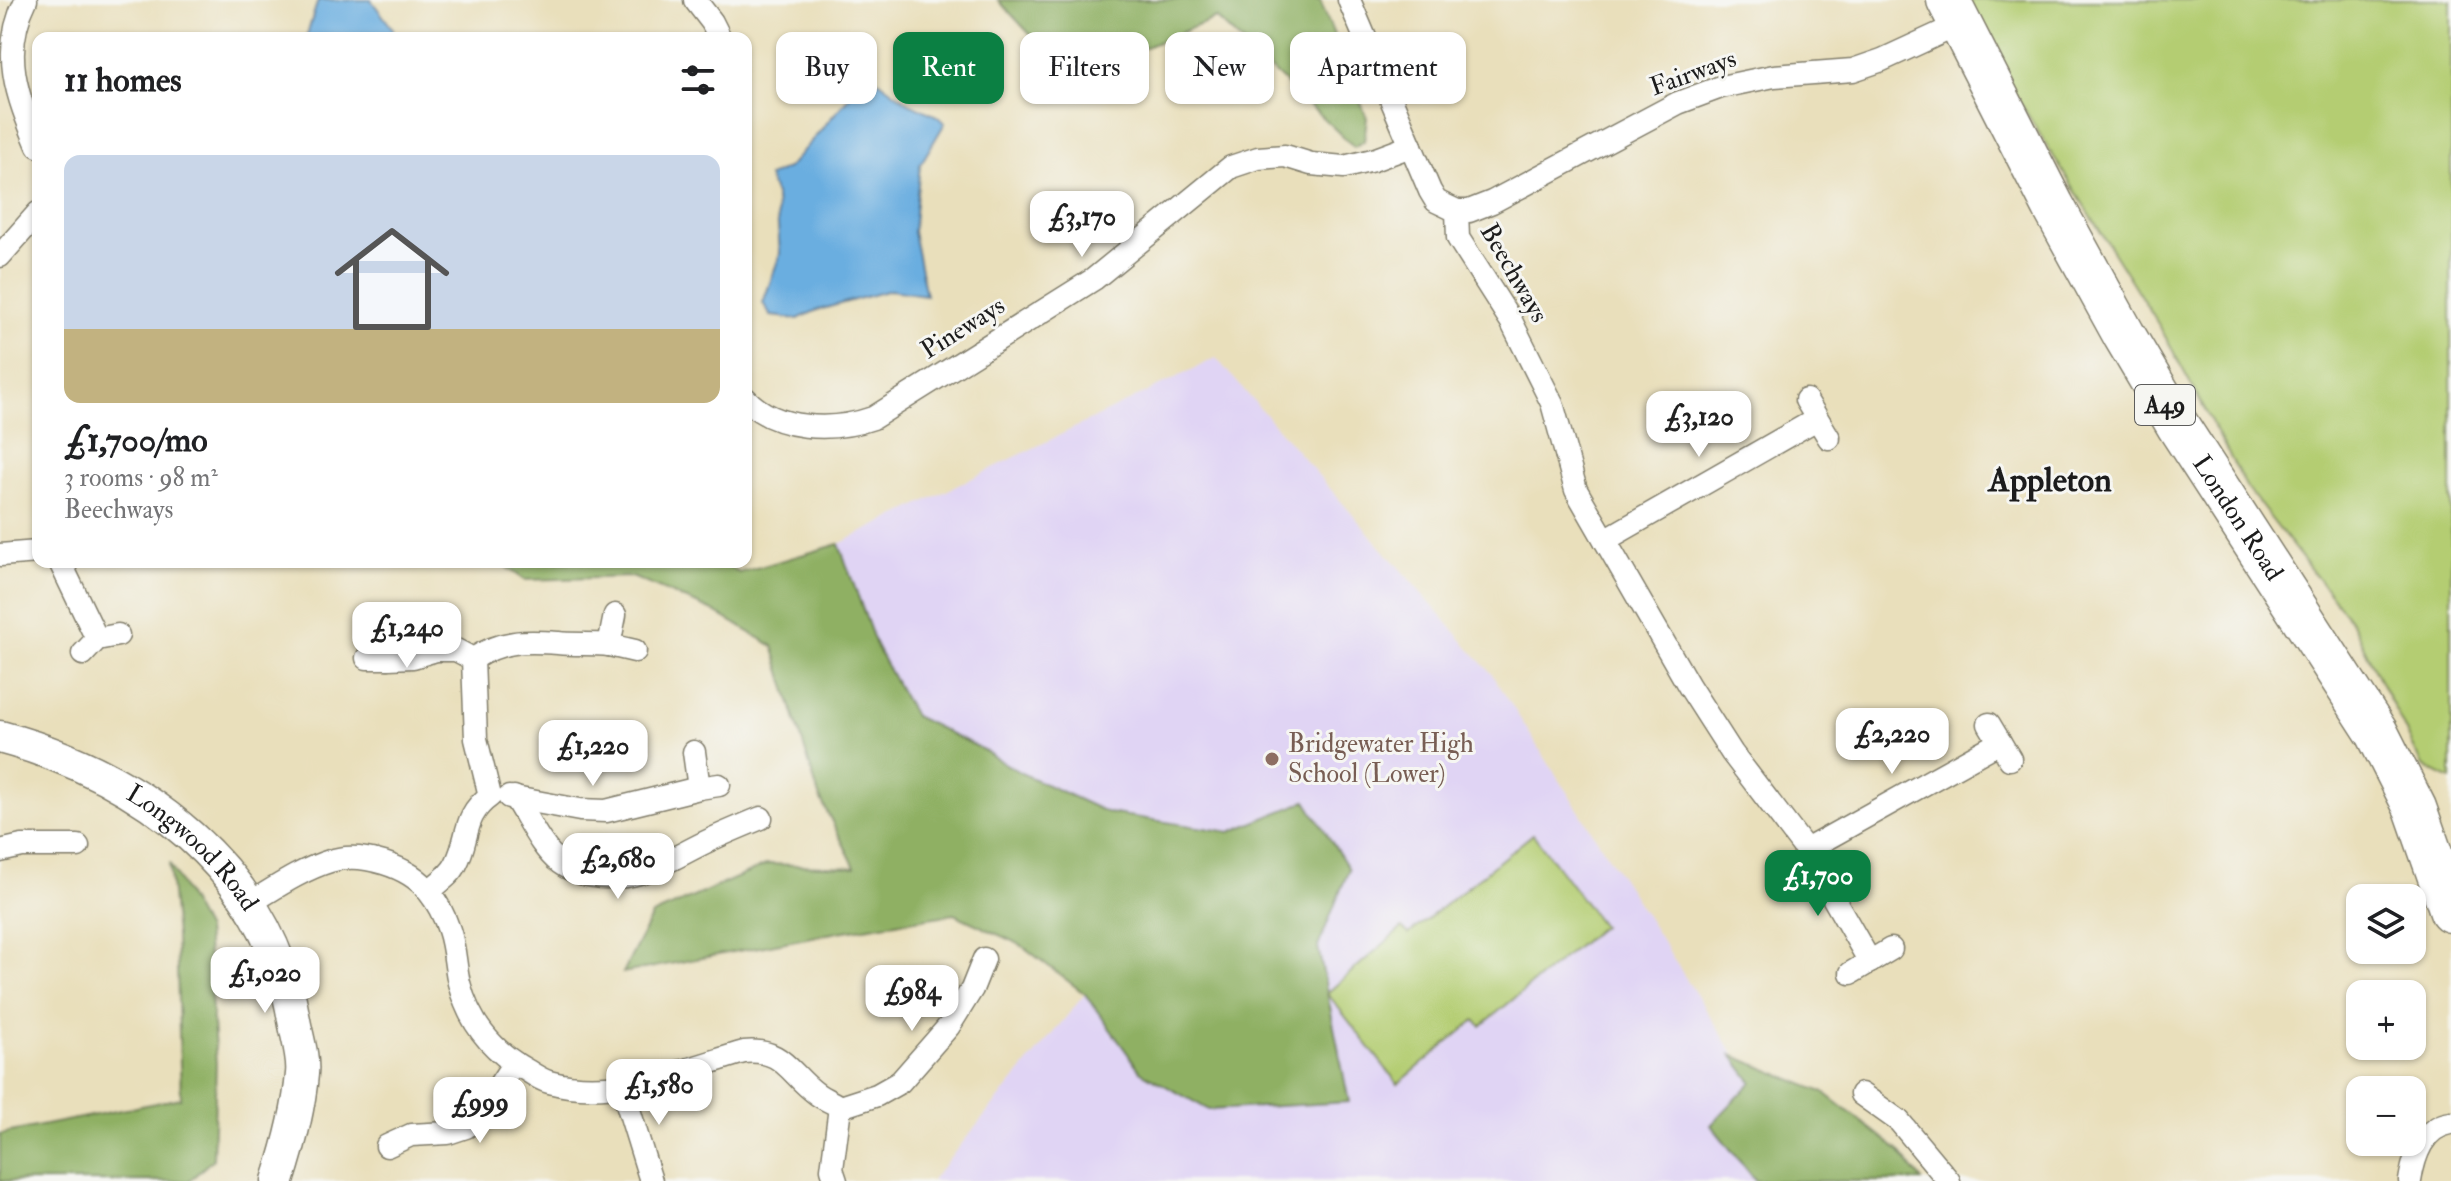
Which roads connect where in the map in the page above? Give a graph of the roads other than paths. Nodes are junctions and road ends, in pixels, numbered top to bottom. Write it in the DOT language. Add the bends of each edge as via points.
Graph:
graph roads {
  1 [pos="26,0"];
  2 [pos="695,0"];
  3 [pos="1349,0"];
  4 [pos="1954,12"];
  5 [pos="717,32"];
  6 [pos="32,131"];
  7 [pos="1411,146"];
  8 [pos="1457,211"];
  9 [pos="32,220"];
  10 [pos="0,256"];
  11 [pos="752,405"];
  12 [pos="1817,419"];
  13 [pos="1605,540"];
  14 [pos="32,552"];
  15 [pos="0,555"];
  16 [pos="63,568"];
  17 [pos="615,615"];
  18 [pos="386,629"];
  19 [pos="99,643"];
  20 [pos="609,645"];
  21 [pos="635,651"];
  22 [pos="473,659"];
  23 [pos="0,737"];
  24 [pos="2000,742"];
  25 [pos="694,752"];
  26 [pos="490,796"];
  27 [pos="514,797"];
  28 [pos="761,818"];
  29 [pos="78,846"];
  30 [pos="1806,850"];
  31 [pos="0,851"];
  32 [pos="429,891"];
  33 [pos="250,903"];
  34 [pos="2451,911"];
  35 [pos="1891,949"];
  36 [pos="984,959"];
  37 [pos="514,1063"];
  38 [pos="622,1087"];
  39 [pos="1861,1094"];
  40 [pos="840,1107"];
  41 [pos="2451,1123"];
  42 [pos="387,1146"];
  43 [pos="278,1181"];
  44 [pos="651,1181"];
  45 [pos="836,1181"];
  46 [pos="1949,1181"];
  47 [pos="2410,1181"];
  1 -- 6 [label="street" via="11,49 13,82"];
  2 -- 5 [label="street"];
  3 -- 7 [label="street, Beechways"];
  4 -- 8 [label="street, Fairways" via="1882,60 1853,70 1774,76 1678,103 1492,202"];
  4 -- 34 [label="highway, London Road / A49" via="2132,348 2377,733 2415,808"];
  7 -- 8 [label="street, Beechways" via="1436,201"];
  7 -- 11 [label="street, Pineways" via="1344,167 1285,156 1231,167 1094,279 873,418 828,427 777,420"];
  8 -- 13 [label="street, Beechways" via="1458,238 1511,321 1552,403 1576,490"];
  9 -- 10 [label="street"];
  12 -- 13 [label="street"];
  13 -- 30 [label="street, Beechways" via="1725,742"];
  14 -- 15 [label="street"];
  16 -- 19 [label="street"];
  17 -- 20 [label="street"];
  18 -- 22 [label="street" via="377,658 456,650"];
  20 -- 21 [label="street"];
  20 -- 22 [label="street" via="510,642"];
  22 -- 26 [label="street" via="476,739"];
  23 -- 33 [label="street, Longwood Road" via="79,765 143,799 215,858"];
  24 -- 30 [label="street"];
  25 -- 27 [label="street" via="709,786 606,811"];
  26 -- 27 [label="street"];
  26 -- 32 [label="street" via="467,822 454,868"];
  27 -- 28 [label="street" via="560,863 597,877 649,871"];
  29 -- 31 [label="street"];
  30 -- 35 [label="street, Beechways" via="1860,968"];
  32 -- 33 [label="street" via="389,866 334,859"];
  32 -- 37 [label="street" via="449,929 468,1008 494,1050"];
  33 -- 43 [label="street, Longwood Road" via="289,990 303,1071"];
  36 -- 40 [label="street" via="949,1026 900,1082"];
  37 -- 38 [label="street" via="548,1082"];
  37 -- 42 [label="street" via="466,1127 411,1135"];
  38 -- 40 [label="street" via="760,1051 775,1055 816,1094"];
  38 -- 44 [label="street"];
  39 -- 46 [label="street" via="1899,1121"];
  40 -- 45 [label="street" via="832,1169"];
  41 -- 47 [label="street" via="2425,1136"];
}
